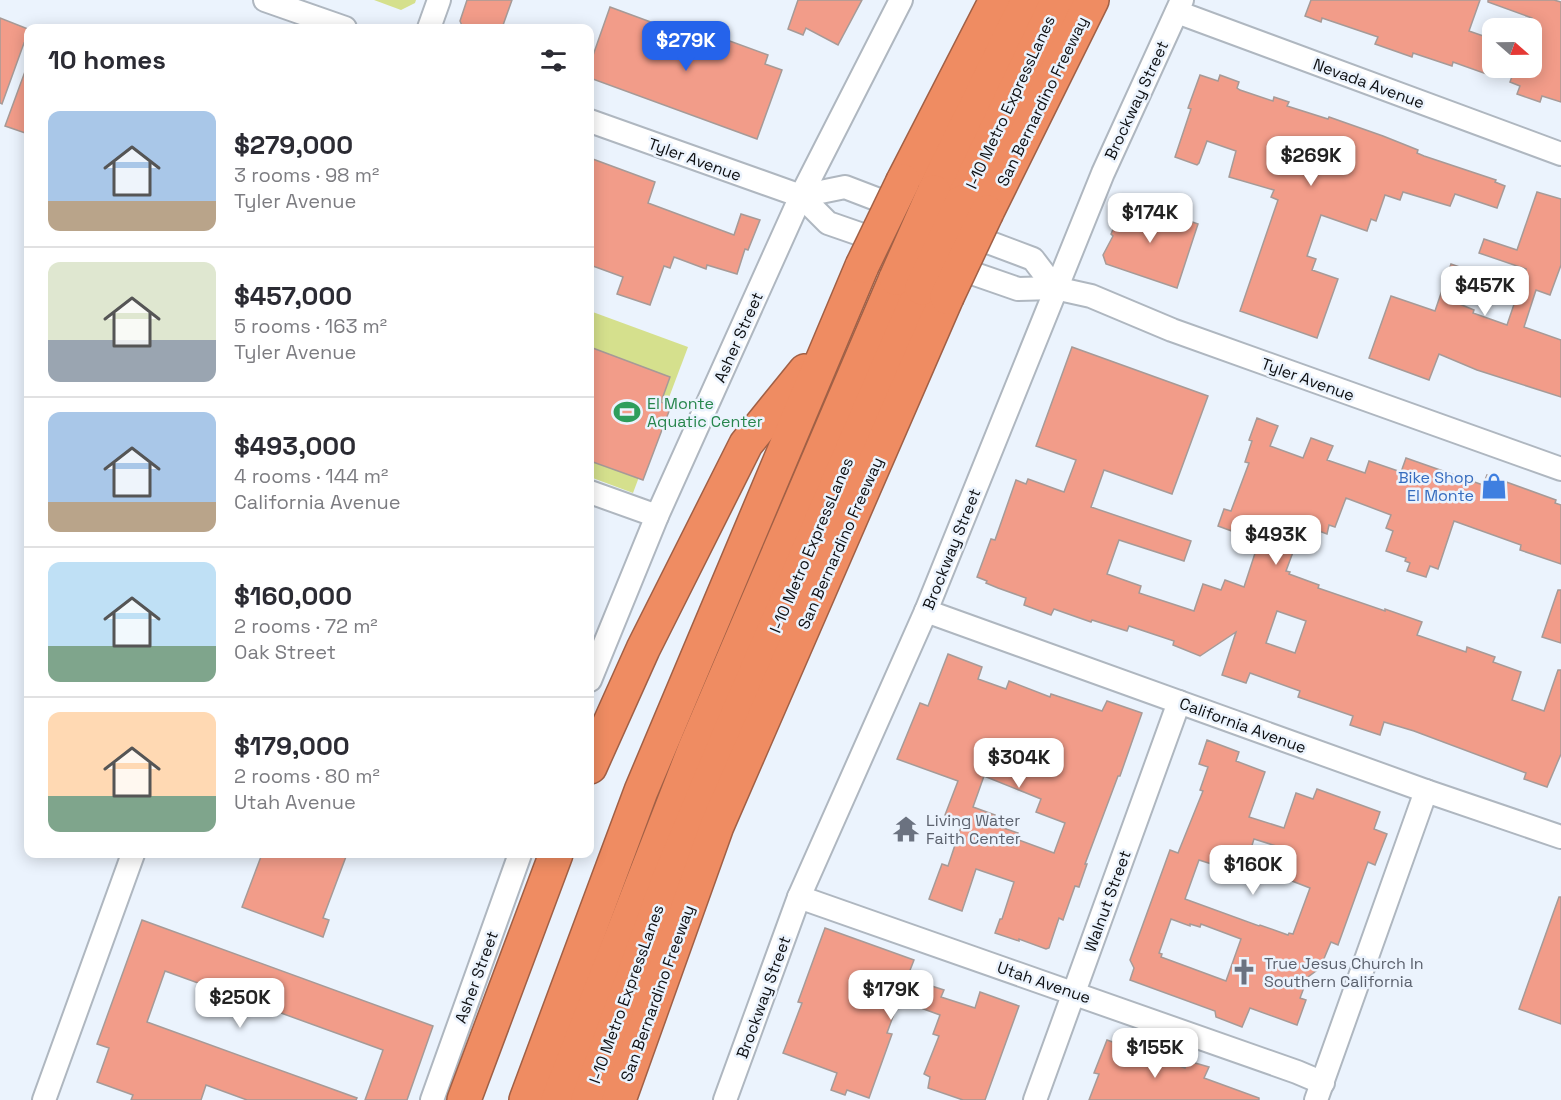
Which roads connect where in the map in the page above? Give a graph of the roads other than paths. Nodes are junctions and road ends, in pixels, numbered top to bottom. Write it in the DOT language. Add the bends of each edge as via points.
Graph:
graph roads {
  1 [pos="266,0"];
  2 [pos="439,0"];
  3 [pos="901,0"];
  4 [pos="996,0"];
  5 [pos="1028,0"];
  6 [pos="1058,0"];
  7 [pos="1092,0"];
  8 [pos="1179,6"];
  9 [pos="334,24"];
  10 [pos="430,24"];
  11 [pos="594,122"];
  12 [pos="1561,154"];
  13 [pos="801,196"];
  14 [pos="961,202"];
  15 [pos="922,288"];
  16 [pos="1055,288"];
  17 [pos="830,339"];
  18 [pos="1561,469"];
  19 [pos="594,493"];
  20 [pos="657,516"];
  21 [pos="926,611"];
  22 [pos="594,670"];
  23 [pos="1179,702"];
  24 [pos="594,758"];
  25 [pos="1426,791"];
  26 [pos="1560,833"];
  27 [pos="132,858"];
  28 [pos="519,858"];
  29 [pos="555,858"];
  30 [pos="799,897"];
  31 [pos="1074,993"];
  32 [pos="1319,1092"];
  33 [pos="44,1100"];
  34 [pos="432,1100"];
  35 [pos="464,1100"];
  36 [pos="526,1100"];
  37 [pos="558,1100"];
  38 [pos="588,1100"];
  39 [pos="619,1100"];
  40 [pos="725,1100"];
  41 [pos="1035,1100"];
  1 -- 9 [label="street"];
  2 -- 10 [label="street"];
  3 -- 13 [label="street, Asher Street"];
  4 -- 17 [label="highway, bridge" via="903,181"];
  5 -- 14 [label="highway, I-10 Metro ExpressLanes"];
  6 -- 14 [label="highway, I-10 Metro ExpressLanes"];
  7 -- 14 [label="highway, San Bernardino Freeway"];
  8 -- 12 [label="street, Nevada Avenue"];
  8 -- 16 [label="street, Brockway Street"];
  11 -- 13 [label="street, Tyler Avenue"];
  13 -- 16 [label="street, Tyler Avenue" via="828,223 1018,289"];
  13 -- 16 [label="street" via="845,187 1033,259"];
  13 -- 20 [label="street, Asher Street"];
  14 -- 15 [label="highway, San Bernardino Freeway, bridge"];
  14 -- 15 [label="highway, I-10 Metro ExpressLanes, bridge"];
  15 -- 37 [label="highway, I-10 Metro ExpressLanes" via="695,748"];
  15 -- 38 [label="highway, I-10 Metro ExpressLanes" via="677,860"];
  15 -- 39 [label="highway, San Bernardino Freeway" via="717,825"];
  16 -- 18 [label="street, Tyler Avenue" via="1091,296 1172,330"];
  16 -- 21 [label="street, Brockway Street"];
  17 -- 24 [label="highway" via="746,444 643,649"];
  17 -- 36 [label="highway" via="641,791"];
  19 -- 20 [label="street"];
  20 -- 22 [label="street, Asher Street"];
  21 -- 23 [label="street, California Avenue"];
  21 -- 30 [label="street, Brockway Street"];
  23 -- 25 [label="street, California Avenue"];
  23 -- 31 [label="street, Walnut Street"];
  25 -- 26 [label="street, California Avenue"];
  25 -- 32 [label="street"];
  27 -- 33 [label="street"];
  28 -- 34 [label="street, Asher Street"];
  29 -- 35 [label="highway"];
  30 -- 31 [label="street, Utah Avenue"];
  30 -- 40 [label="street, Brockway Street"];
  31 -- 32 [label="street, Utah Avenue" via="1297,1072"];
  31 -- 41 [label="street, Walnut Street"];
}
